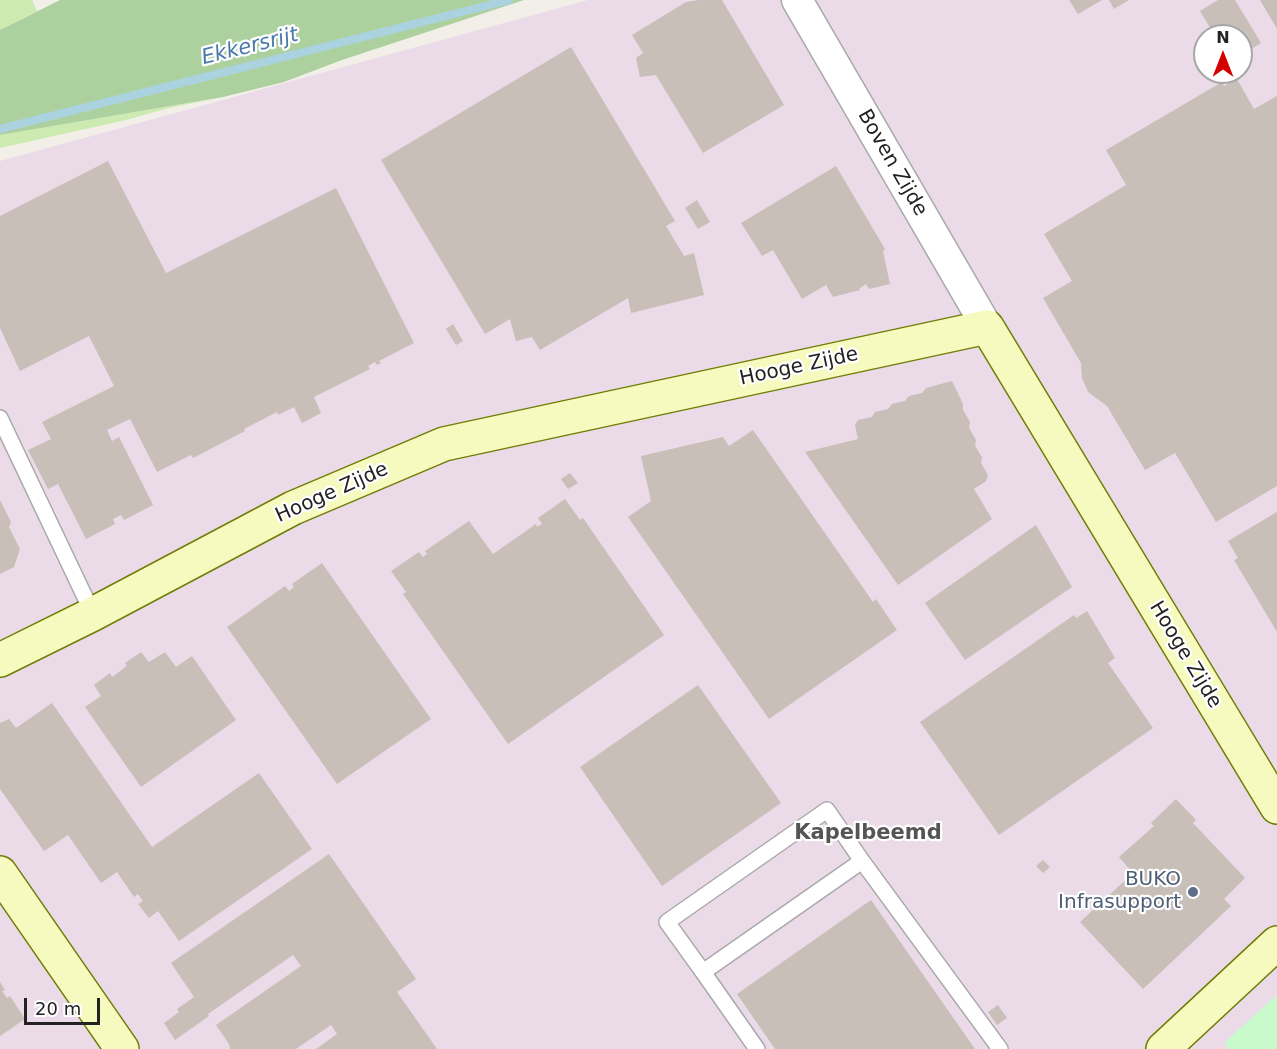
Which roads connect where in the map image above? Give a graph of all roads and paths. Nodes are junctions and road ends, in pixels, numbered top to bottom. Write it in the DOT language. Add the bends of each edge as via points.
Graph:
graph roads {
  1 [pos="798,0"];
  2 [pos="987,327"];
  3 [pos="0,418"];
  4 [pos="93,614"];
  5 [pos="0,660"];
  6 [pos="1277,807"];
  7 [pos="862,861"];
  8 [pos="0,873"];
  9 [pos="1277,942"];
  10 [pos="703,972"];
  11 [pos="1176,1044"];
  12 [pos="122,1049"];
  13 [pos="757,1049"];
  14 [pos="1000,1049"];
  1 -- 2 [label="street, Boven Zijde"];
  2 -- 4 [label="street, Hooge Zijde" via="444,444 293,508"];
  2 -- 6 [label="street, Hooge Zijde"];
  3 -- 4 [label="lane"];
  4 -- 5 [label="street, Hooge Zijde"];
  7 -- 10 [label="lane"];
  7 -- 10 [label="lane" via="827,810 723,882 667,922"];
  7 -- 14 [label="lane"];
  8 -- 12 [label="street"];
  9 -- 11 [label="street"];
  10 -- 13 [label="lane"];
}
